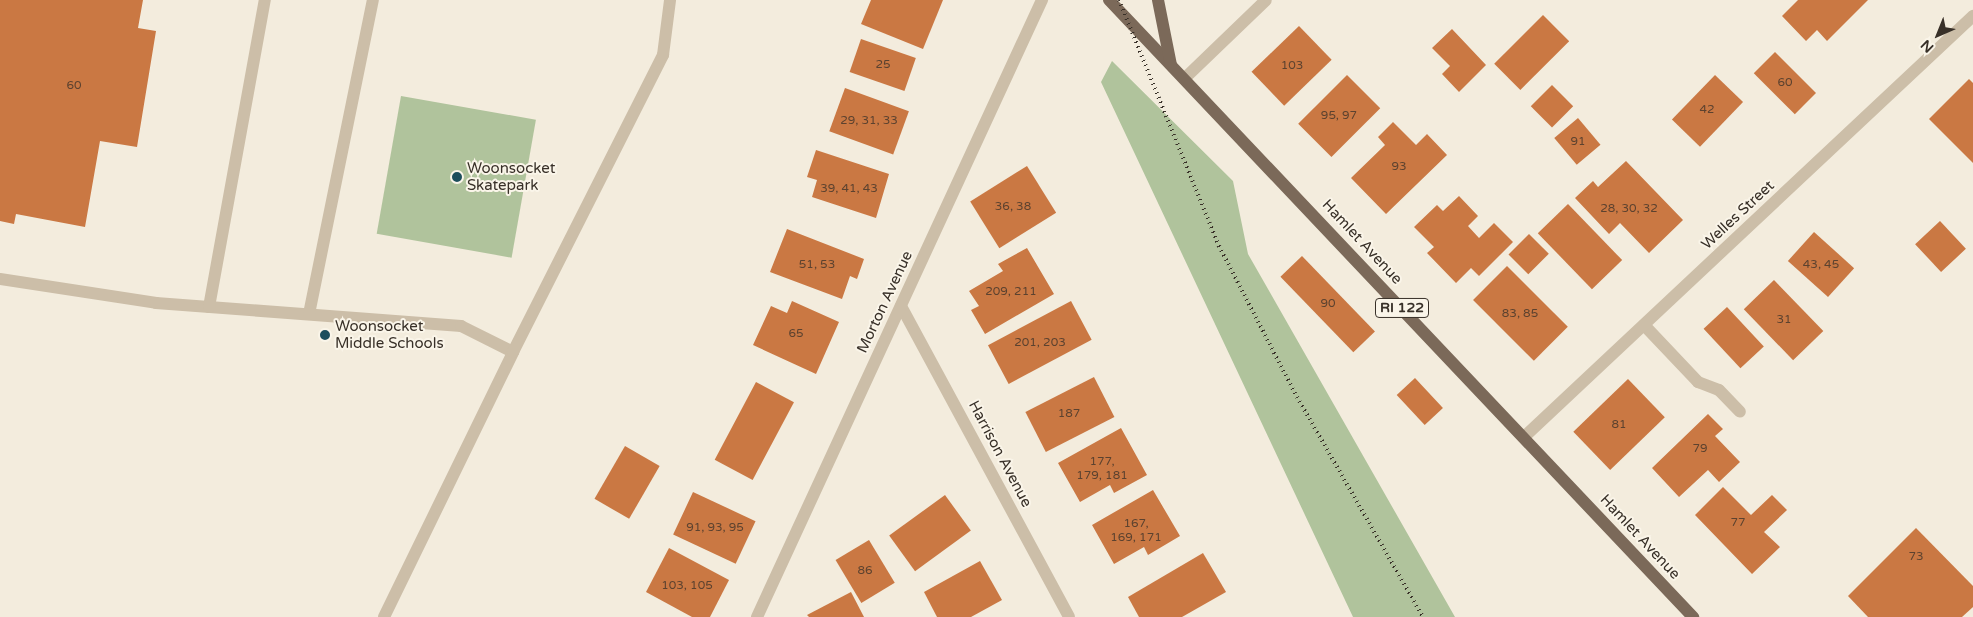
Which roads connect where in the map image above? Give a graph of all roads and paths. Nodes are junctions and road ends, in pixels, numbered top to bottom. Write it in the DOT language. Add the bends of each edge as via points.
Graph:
graph roads {
  1 [pos="265,0"];
  2 [pos="373,0"];
  3 [pos="670,0"];
  4 [pos="1042,0"];
  5 [pos="1109,0"];
  6 [pos="1158,0"];
  7 [pos="1266,0"];
  8 [pos="1973,16"];
  9 [pos="1171,65"];
  10 [pos="1184,78"];
  11 [pos="0,280"];
  12 [pos="901,306"];
  13 [pos="209,307"];
  14 [pos="309,314"];
  15 [pos="1644,326"];
  16 [pos="513,352"];
  17 [pos="1740,412"];
  18 [pos="1524,437"];
  19 [pos="384,617"];
  20 [pos="757,617"];
  21 [pos="1069,617"];
  22 [pos="1692,617"];
  1 -- 13 [label="street"];
  2 -- 14 [label="street"];
  3 -- 16 [label="street" via="663,55"];
  4 -- 12 [label="street, Morton Avenue"];
  5 -- 9 [label="main road, Hamlet Avenue / RI 122"];
  6 -- 9 [label="main road"];
  7 -- 10 [label="street"];
  8 -- 15 [label="street, Welles Street"];
  9 -- 10 [label="main road, Hamlet Avenue / RI 122"];
  10 -- 18 [label="main road, Hamlet Avenue / RI 122"];
  11 -- 13 [label="street" via="156,303"];
  12 -- 20 [label="street, Morton Avenue"];
  12 -- 21 [label="street, Harrison Avenue"];
  13 -- 14 [label="street"];
  14 -- 16 [label="street" via="461,326"];
  15 -- 17 [label="street" via="1698,382 1719,390"];
  15 -- 18 [label="street, Welles Street"];
  16 -- 19 [label="street"];
  18 -- 22 [label="main road, Hamlet Avenue / RI 122"];
}
